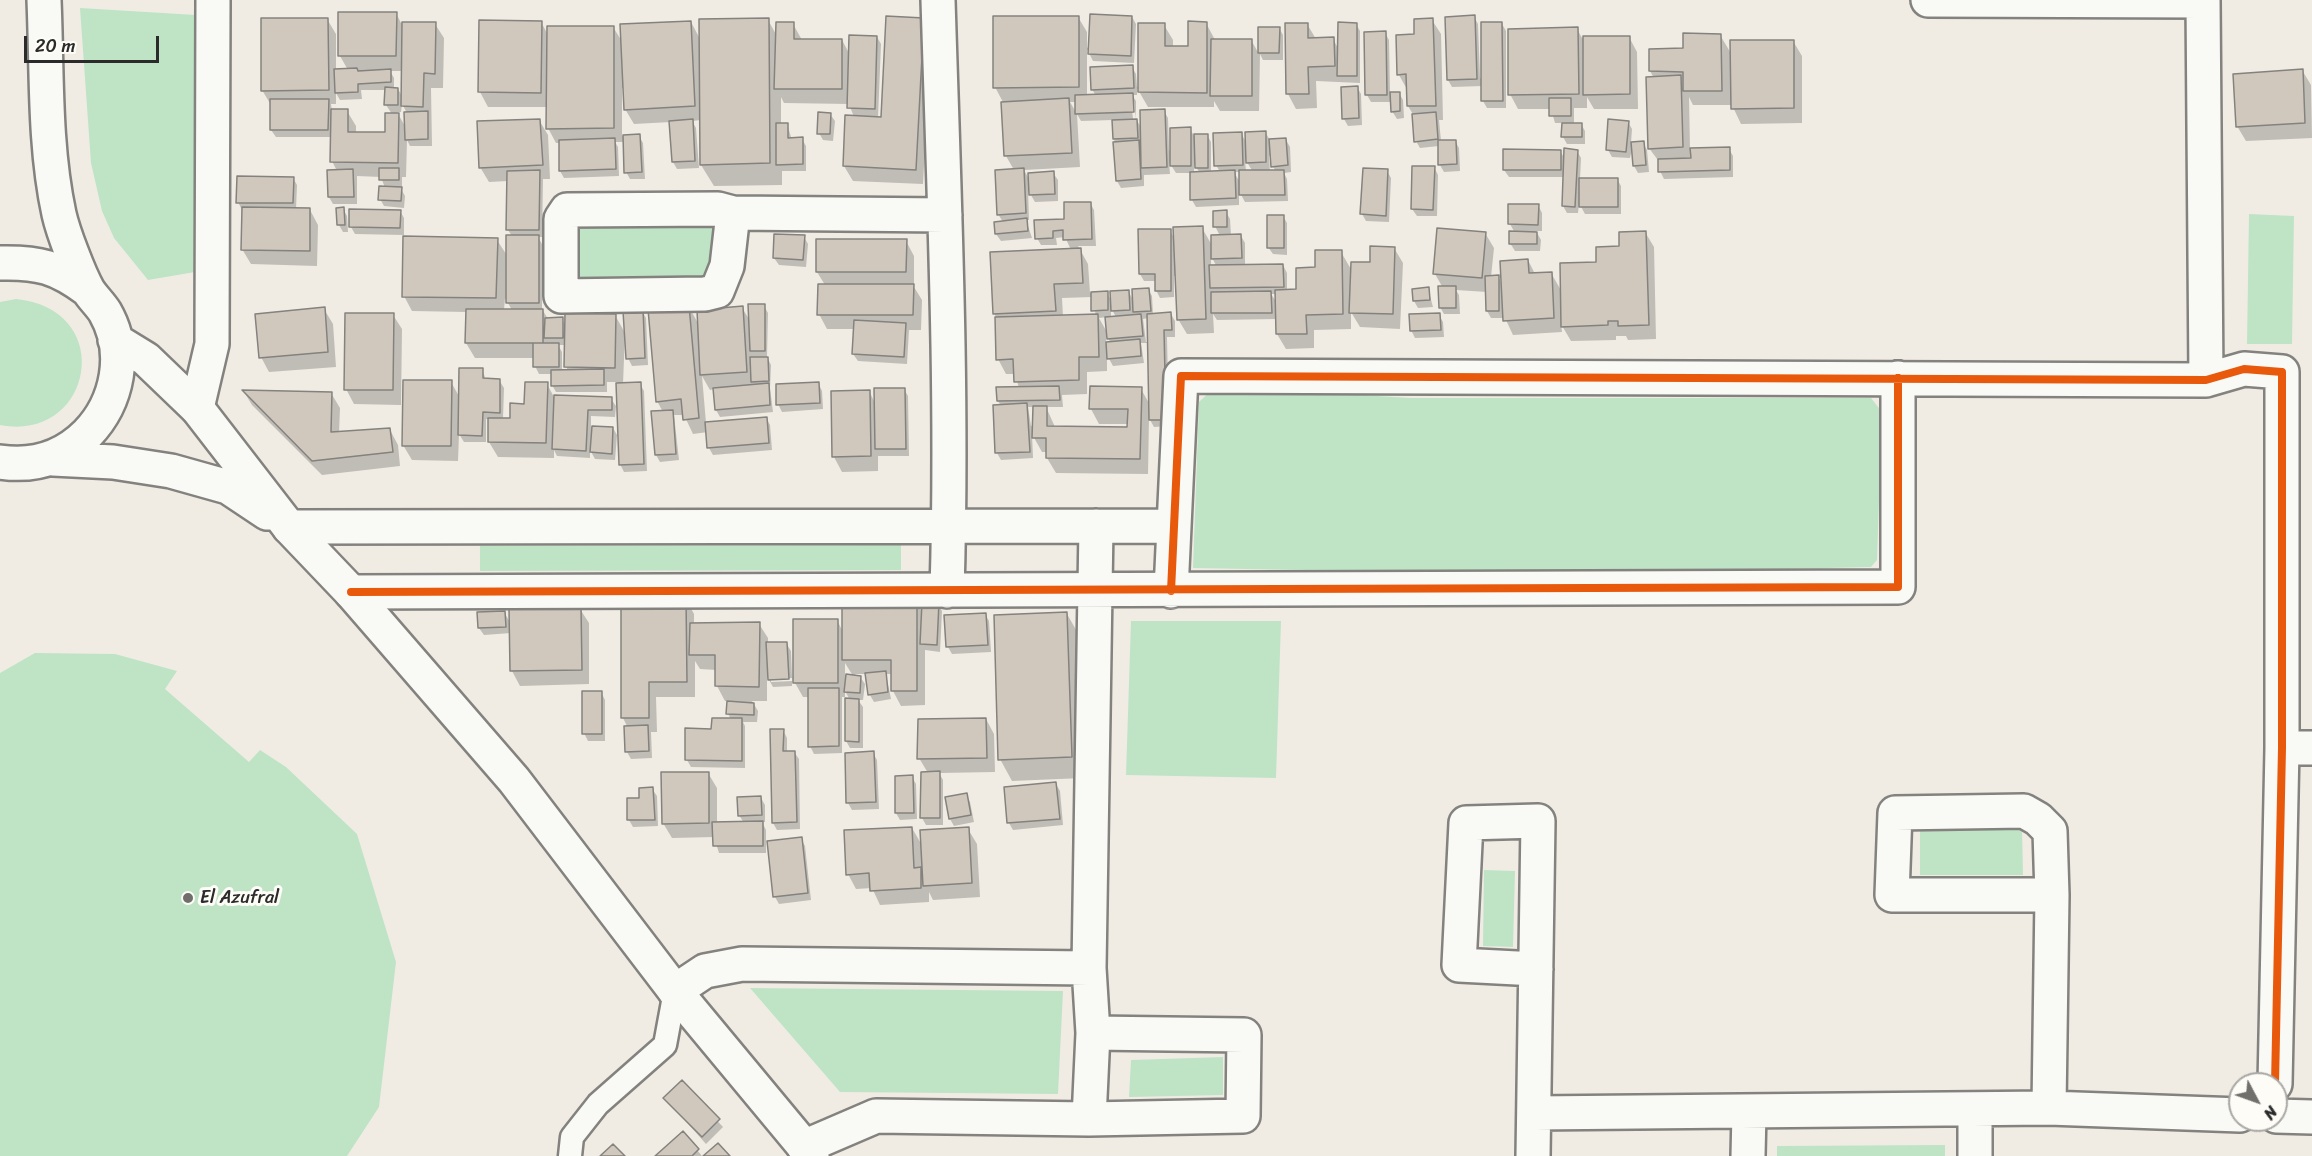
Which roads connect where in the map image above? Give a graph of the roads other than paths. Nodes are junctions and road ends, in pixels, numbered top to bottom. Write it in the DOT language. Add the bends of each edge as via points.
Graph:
graph roads {
  1 [pos="44,0"];
  2 [pos="213,0"];
  3 [pos="938,0"];
  4 [pos="1928,0"];
  5 [pos="1990,1"];
  6 [pos="2203,1"];
  7 [pos="733,213"];
  8 [pos="945,215"];
  9 [pos="0,263"];
  10 [pos="88,290"];
  11 [pos="116,340"];
  12 [pos="1898,378"];
  13 [pos="2206,380"];
  14 [pos="197,408"];
  15 [pos="53,459"];
  16 [pos="1,463"];
  17 [pos="949,524"];
  18 [pos="1096,526"];
  19 [pos="1174,526"];
  20 [pos="289,527"];
  21 [pos="947,591"];
  22 [pos="1096,591"];
  23 [pos="1171,591"];
  24 [pos="351,592"];
  25 [pos="2297,748"];
  26 [pos="2052,896"];
  27 [pos="1089,968"];
  28 [pos="1536,969"];
  29 [pos="675,991"];
  30 [pos="1093,1033"];
  31 [pos="2276,1072"];
  32 [pos="2049,1108"];
  33 [pos="1975,1111"];
  34 [pos="1749,1112"];
  35 [pos="1534,1113"];
  36 [pos="2228,1115"];
  37 [pos="2288,1116"];
  38 [pos="2312,1117"];
  39 [pos="1089,1119"];
  40 [pos="808,1151"];
  41 [pos="570,1156"];
  42 [pos="1533,1156"];
  43 [pos="1749,1156"];
  44 [pos="1975,1156"];
  1 -- 10 [label="street" via="50,142 59,215"];
  2 -- 14 [label="street" via="212,344"];
  3 -- 8 [label="street"];
  4 -- 5 [label="street"];
  5 -- 6 [label="street"];
  6 -- 13 [label="street"];
  7 -- 7 [label="street" via="718,209 567,210 561,219 561,296 717,291 728,266"];
  7 -- 8 [label="street"];
  8 -- 17 [label="street"];
  9 -- 10 [label="street" via="31,262 62,271"];
  10 -- 11 [label="street" via="105,313"];
  11 -- 14 [label="street" via="146,359"];
  11 -- 15 [label="street" via="118,368 112,397 98,422"];
  12 -- 13 [label="street"];
  12 -- 19 [label="street" via="1181,376"];
  12 -- 23 [label="street" via="1898,587"];
  13 -- 25 [label="street" via="2244,369 2282,372"];
  14 -- 20 [label="street"];
  15 -- 16 [label="street"];
  15 -- 20 [label="street" via="113,462 171,471 228,487"];
  17 -- 18 [label="street"];
  17 -- 20 [label="street"];
  17 -- 21 [label="street"];
  18 -- 19 [label="street"];
  18 -- 22 [label="street"];
  19 -- 23 [label="street"];
  20 -- 24 [label="street"];
  21 -- 22 [label="street"];
  21 -- 24 [label="street"];
  22 -- 23 [label="street"];
  22 -- 27 [label="street"];
  24 -- 29 [label="street" via="514,780"];
  25 -- 31 [label="street"];
  26 -- 26 [label="street" via="1892,895 1895,813 2024,811 2050,831"];
  26 -- 32 [label="street"];
  27 -- 29 [label="street" via="742,964 705,971"];
  27 -- 30 [label="street"];
  28 -- 28 [label="street" via="1460,965 1466,823 1538,821"];
  28 -- 35 [label="street"];
  29 -- 40 [label="street"];
  29 -- 41 [label="lane" via="665,1045 598,1104 572,1137"];
  30 -- 39 [label="street"];
  30 -- 39 [label="street" via="1244,1035 1243,1116"];
  32 -- 33 [label="street"];
  32 -- 36 [label="street"];
  33 -- 34 [label="street"];
  33 -- 44 [label="street"];
  34 -- 35 [label="street"];
  34 -- 43 [label="street"];
  35 -- 42 [label="street"];
  37 -- 38 [label="street"];
  39 -- 40 [label="street" via="876,1116"];
}
